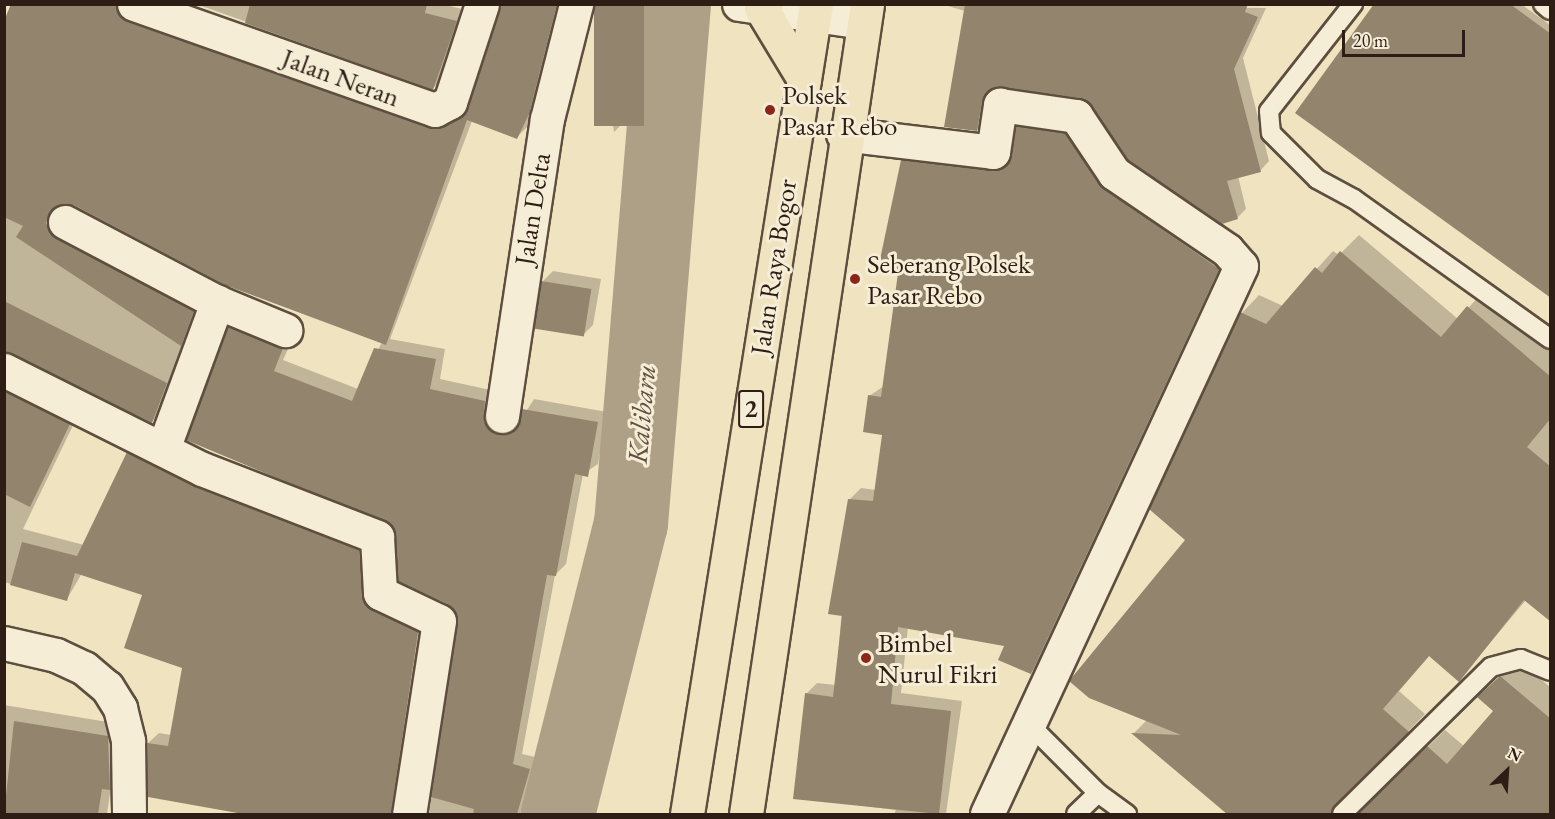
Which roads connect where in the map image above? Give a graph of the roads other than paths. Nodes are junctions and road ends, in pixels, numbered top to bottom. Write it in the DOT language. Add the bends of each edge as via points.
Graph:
graph roads {
  1 [pos="135,4"];
  2 [pos="482,4"];
  3 [pos="576,4"];
  4 [pos="1353,4"];
  5 [pos="1544,4"];
  6 [pos="755,6"];
  7 [pos="815,10"];
  8 [pos="1551,10"];
  9 [pos="865,13"];
  10 [pos="804,79"];
  11 [pos="843,134"];
  12 [pos="65,222"];
  13 [pos="217,302"];
  14 [pos="285,330"];
  15 [pos="1551,339"];
  16 [pos="4,370"];
  17 [pos="502,416"];
  18 [pos="163,449"];
  19 [pos="4,643"];
  20 [pos="1551,670"];
  21 [pos="1029,723"];
  22 [pos="1098,793"];
  23 [pos="129,814"];
  24 [pos="409,814"];
  25 [pos="687,814"];
  26 [pos="746,814"];
  27 [pos="987,814"];
  28 [pos="1076,814"];
  29 [pos="1127,814"];
  30 [pos="1342,814"];
  1 -- 2 [label="street, Jalan Neran" via="435,110 450,102"];
  3 -- 17 [label="street, Jalan Delta" via="547,119"];
  4 -- 15 [label="lane" via="1269,111 1271,133 1317,179 1354,199"];
  5 -- 8 [label="lane"];
  6 -- 7 [label="street"];
  6 -- 10 [label="highway"];
  7 -- 9 [label="street"];
  7 -- 10 [label="highway, Jalan Raya Bogor / 2"];
  9 -- 11 [label="highway, Jalan Raya Bogor / 2"];
  10 -- 25 [label="highway, Jalan Raya Bogor / 2"];
  11 -- 21 [label="street" via="993,152 1000,105 1076,116 1119,177 1240,262"];
  11 -- 26 [label="highway, Jalan Raya Bogor / 2"];
  12 -- 13 [label="street"];
  13 -- 14 [label="street"];
  13 -- 18 [label="street"];
  16 -- 18 [label="street"];
  18 -- 24 [label="street" via="370,532 381,544 380,593 438,618"];
  19 -- 23 [label="street" via="56,655 84,668 107,687 120,708 128,741"];
  20 -- 30 [label="lane" via="1521,659 1491,667"];
  21 -- 22 [label="lane"];
  21 -- 27 [label="street"];
  22 -- 28 [label="lane"];
  22 -- 29 [label="lane"];
}
